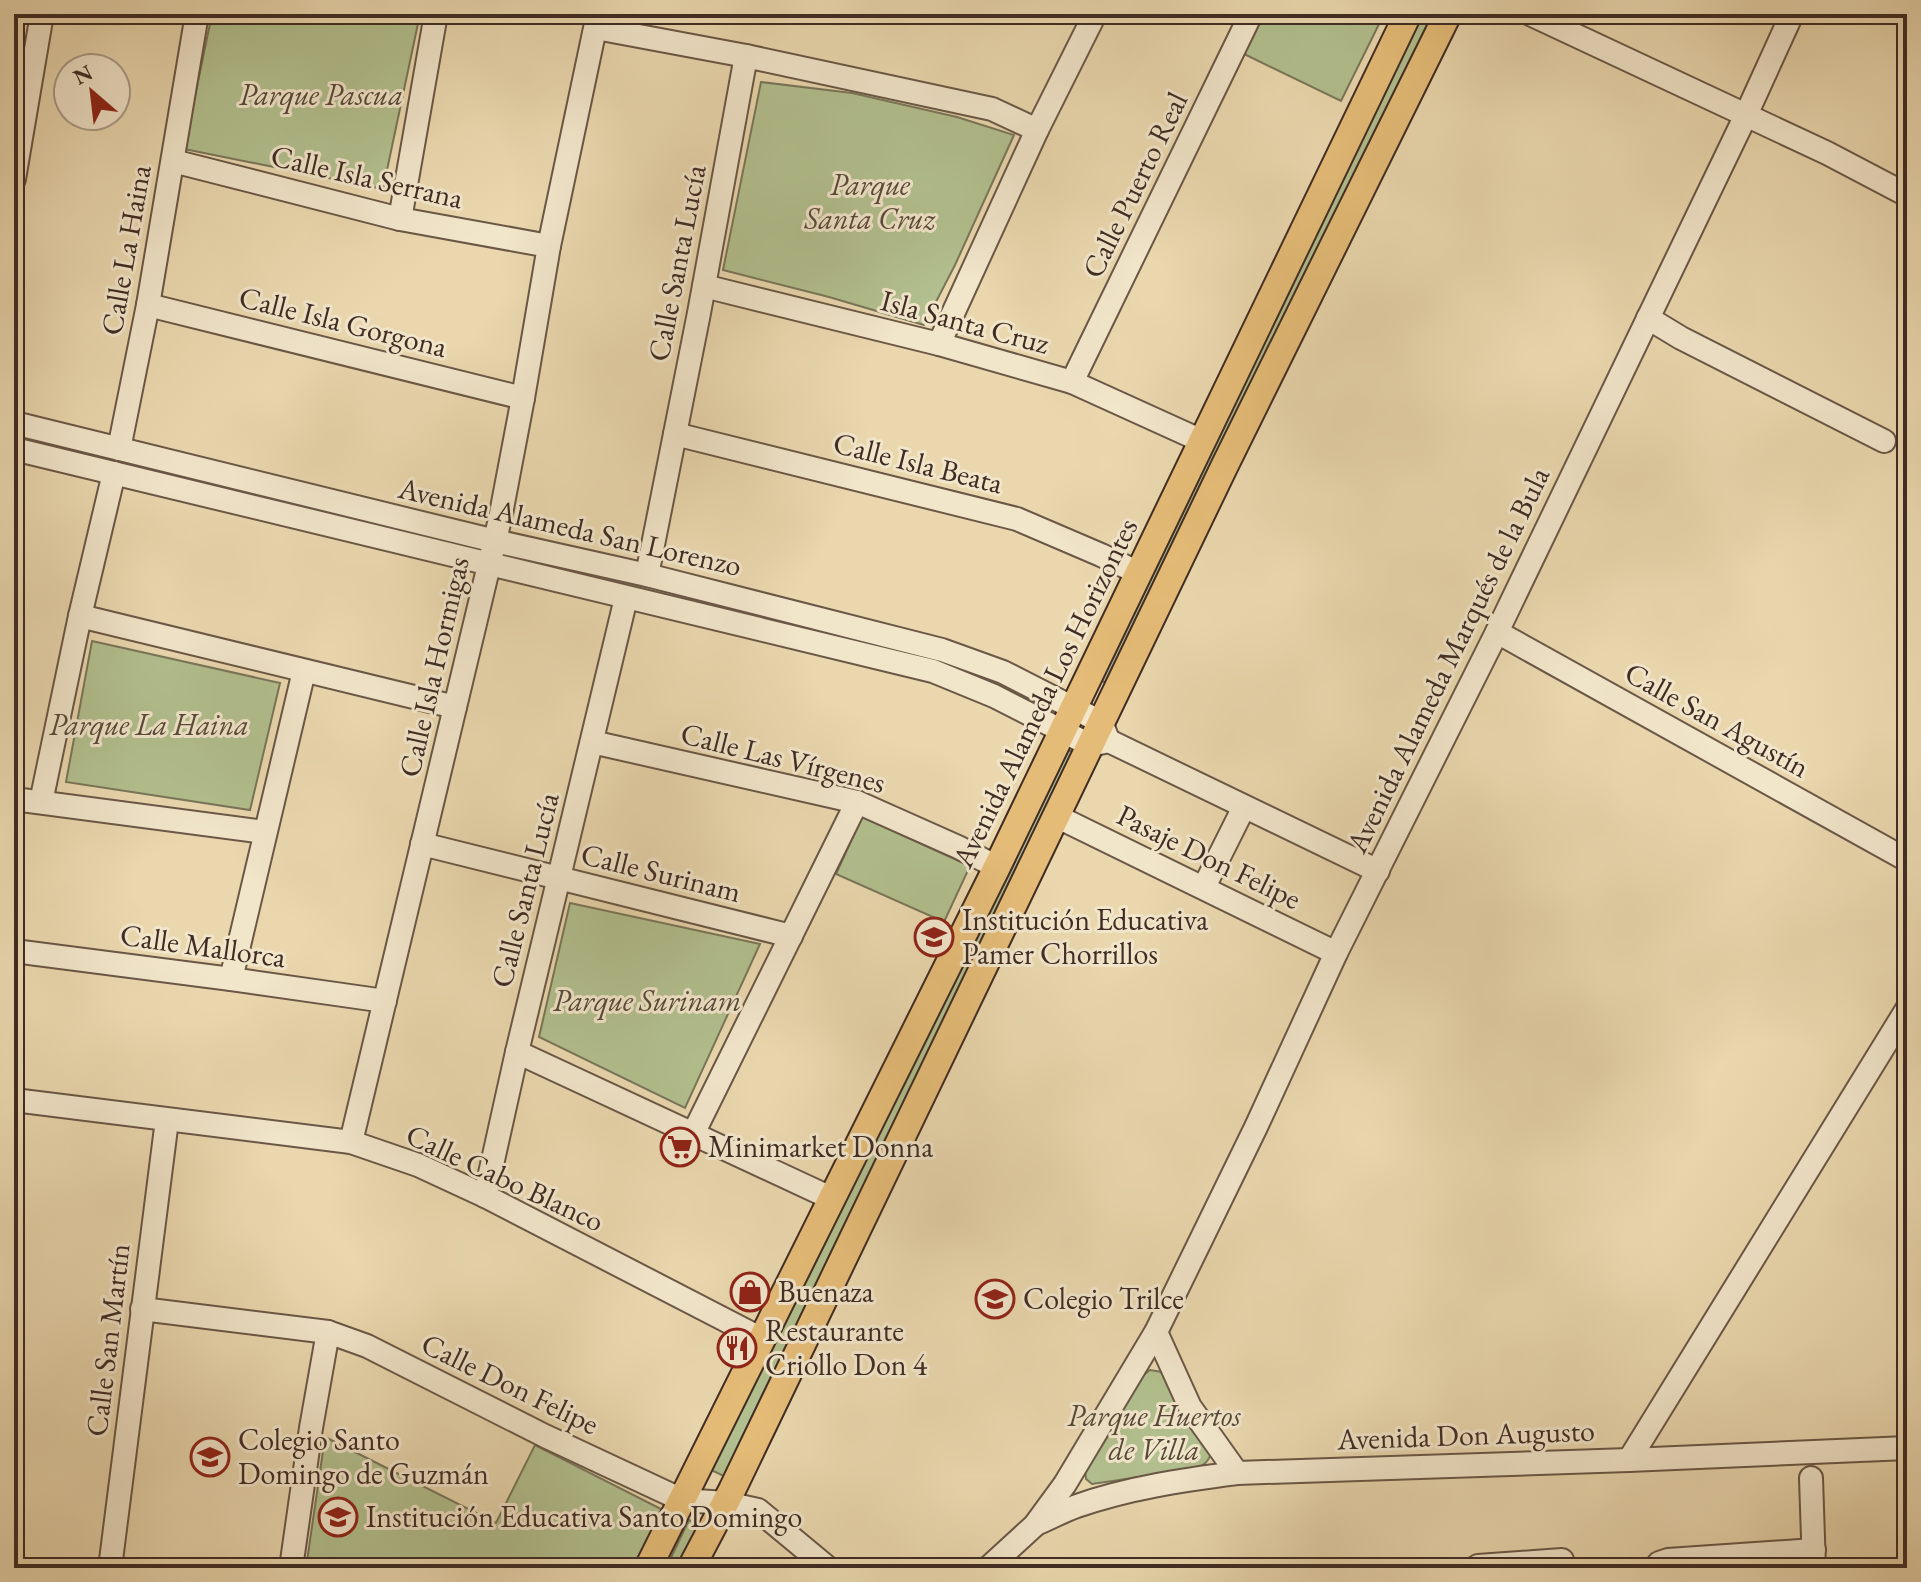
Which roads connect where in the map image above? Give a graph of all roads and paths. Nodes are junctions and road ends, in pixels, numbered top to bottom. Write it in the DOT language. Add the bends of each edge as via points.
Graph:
graph roads {
  1 [pos="42,14"];
  2 [pos="197,14"];
  3 [pos="436,14"];
  4 [pos="1095,14"];
  5 [pos="1251,14"];
  6 [pos="1408,14"];
  7 [pos="1448,14"];
  8 [pos="1530,14"];
  9 [pos="1792,14"];
  10 [pos="597,21"];
  11 [pos="746,56"];
  12 [pos="1746,115"];
  13 [pos="19,117"];
  14 [pos="1037,130"];
  15 [pos="173,161"];
  16 [pos="14,179"];
  17 [pos="1907,195"];
  18 [pos="400,219"];
  19 [pos="549,246"];
  20 [pos="704,286"];
  21 [pos="148,305"];
  22 [pos="1648,318"];
  23 [pos="939,344"];
  24 [pos="1072,382"];
  25 [pos="523,398"];
  26 [pos="14,423"];
  27 [pos="675,434"];
  28 [pos="1202,441"];
  29 [pos="1884,441"];
  30 [pos="14,449"];
  31 [pos="119,449"];
  32 [pos="114,473"];
  33 [pos="495,541"];
  34 [pos="489,564"];
  35 [pos="1139,573"];
  36 [pos="647,575"];
  37 [pos="626,598"];
  38 [pos="80,616"];
  39 [pos="1497,632"];
  40 [pos="304,671"];
  41 [pos="455,707"];
  42 [pos="1068,720"];
  43 [pos="1100,736"];
  44 [pos="592,742"];
  45 [pos="14,799"];
  46 [pos="41,802"];
  47 [pos="857,802"];
  48 [pos="1244,807"];
  49 [pos="1056,816"];
  50 [pos="265,832"];
  51 [pos="422,844"];
  52 [pos="1907,860"];
  53 [pos="997,867"];
  54 [pos="1378,871"];
  55 [pos="559,878"];
  56 [pos="1204,887"];
  57 [pos="791,936"];
  58 [pos="14,951"];
  59 [pos="1336,953"];
  60 [pos="231,979"];
  61 [pos="385,1001"];
  62 [pos="1907,1009"];
  63 [pos="517,1052"];
  64 [pos="14,1100"];
  65 [pos="167,1120"];
  66 [pos="693,1134"];
  67 [pos="351,1142"];
  68 [pos="485,1196"];
  69 [pos="833,1199"];
  70 [pos="142,1309"];
  71 [pos="328,1332"];
  72 [pos="1156,1332"];
  73 [pos="762,1339"];
  74 [pos="1907,1448"];
  75 [pos="1629,1460"];
  76 [pos="1237,1473"];
  77 [pos="1811,1478"];
  78 [pos="682,1500"];
  79 [pos="726,1503"];
  80 [pos="1035,1525"];
  81 [pos="1814,1559"];
  82 [pos="110,1568"];
  83 [pos="291,1568"];
  84 [pos="648,1568"];
  85 [pos="691,1568"];
  86 [pos="828,1568"];
  87 [pos="988,1568"];
  88 [pos="1475,1568"];
  89 [pos="1557,1568"];
  90 [pos="1656,1568"];
  1 -- 13 [label="street"];
  2 -- 15 [label="street, Calle La Haina"];
  3 -- 18 [label="street"];
  4 -- 14 [label="street"];
  5 -- 24 [label="street, Calle Puerto Real"];
  6 -- 28 [label="main road, Avenida Alameda Los Horizontes"];
  7 -- 43 [label="main road, Avenida Alameda Los Horizontes" via="1235,446"];
  8 -- 12 [label="street"];
  9 -- 12 [label="street, Avenida Alameda Marqués de la Bula"];
  10 -- 11 [label="street"];
  10 -- 19 [label="street, Calle Isla Hormigas"];
  11 -- 14 [label="street" via="992,109"];
  11 -- 20 [label="street, Calle Santa Lucía"];
  12 -- 17 [label="street"];
  12 -- 22 [label="street, Avenida Alameda Marqués de la Bula"];
  13 -- 16 [label="street"];
  14 -- 23 [label="street"];
  15 -- 18 [label="street, Calle Isla Serrana"];
  15 -- 21 [label="street, Calle La Haina"];
  18 -- 19 [label="street, Calle Isla Serrana"];
  19 -- 25 [label="street, Calle Isla Hormigas"];
  20 -- 23 [label="street, Isla Santa Cruz"];
  20 -- 27 [label="street, Calle Santa Lucía"];
  21 -- 25 [label="street, Calle Isla Gorgona"];
  21 -- 31 [label="street, Calle La Haina"];
  22 -- 29 [label="street"];
  22 -- 39 [label="street, Avenida Alameda Marqués de la Bula"];
  23 -- 24 [label="street, Isla Santa Cruz"];
  24 -- 28 [label="street, Isla Santa Cruz"];
  25 -- 33 [label="street, Calle Isla Hormigas"];
  26 -- 31 [label="street, Avenida Alameda San Lorenzo"];
  27 -- 35 [label="street, Calle Isla Beata" via="1017,519"];
  27 -- 36 [label="street, Calle Santa Lucía"];
  28 -- 35 [label="main road, Avenida Alameda Los Horizontes"];
  30 -- 32 [label="street, Avenida Alameda San Lorenzo"];
  31 -- 33 [label="street, Avenida Alameda San Lorenzo"];
  32 -- 34 [label="street, Avenida Alameda San Lorenzo"];
  32 -- 38 [label="street"];
  33 -- 34 [label="street, Calle Isla Hormigas"];
  33 -- 36 [label="street, Avenida Alameda San Lorenzo"];
  34 -- 37 [label="street, Avenida Alameda San Lorenzo"];
  34 -- 41 [label="street, Calle Isla Hormigas"];
  35 -- 42 [label="main road, Avenida Alameda Los Horizontes"];
  36 -- 42 [label="street, Avenida Alameda San Lorenzo" via="942,650 1003,672"];
  37 -- 42 [label="street, Avenida Alameda San Lorenzo" via="933,671"];
  37 -- 44 [label="street, Calle Santa Lucía"];
  38 -- 40 [label="street"];
  38 -- 46 [label="street"];
  39 -- 52 [label="street, Calle San Agustín"];
  39 -- 54 [label="street, Avenida Alameda Marqués de la Bula"];
  40 -- 41 [label="street"];
  40 -- 50 [label="street"];
  41 -- 51 [label="street, Calle Isla Hormigas"];
  42 -- 43 [label="street, Avenida Alameda San Lorenzo"];
  42 -- 53 [label="main road, Avenida Alameda Los Horizontes"];
  43 -- 48 [label="street, Avenida Alameda San Lorenzo"];
  43 -- 49 [label="main road, Avenida Alameda Los Horizontes"];
  44 -- 47 [label="street, Calle Las Vírgenes"];
  44 -- 55 [label="street, Calle Santa Lucía"];
  45 -- 46 [label="street"];
  46 -- 50 [label="street"];
  47 -- 53 [label="street, Calle Las Vírgenes"];
  47 -- 57 [label="street"];
  48 -- 54 [label="street, Avenida Alameda San Lorenzo"];
  48 -- 56 [label="street"];
  49 -- 56 [label="street, Pasaje Don Felipe"];
  49 -- 79 [label="main road, Avenida Alameda Los Horizontes"];
  50 -- 60 [label="street"];
  51 -- 55 [label="street, Calle Surinam"];
  51 -- 61 [label="street, Calle Isla Hormigas"];
  53 -- 69 [label="main road, Avenida Alameda Los Horizontes"];
  54 -- 59 [label="street, Avenida Alameda Marqués de la Bula"];
  55 -- 57 [label="street, Calle Surinam"];
  55 -- 63 [label="street, Calle Santa Lucía"];
  56 -- 59 [label="street, Pasaje Don Felipe"];
  57 -- 66 [label="street"];
  58 -- 60 [label="street, Calle Mallorca"];
  59 -- 72 [label="street, Avenida Alameda Marqués de la Bula"];
  60 -- 61 [label="street, Calle Mallorca"];
  61 -- 67 [label="street, Calle Isla Hormigas"];
  62 -- 75 [label="street"];
  63 -- 66 [label="street"];
  63 -- 68 [label="street, Calle Santa Lucía"];
  64 -- 65 [label="street, Calle Cabo Blanco"];
  65 -- 67 [label="street, Calle Cabo Blanco"];
  65 -- 70 [label="street, Calle San Martín"];
  66 -- 69 [label="street"];
  67 -- 68 [label="street, Calle Cabo Blanco"];
  68 -- 73 [label="street, Calle Cabo Blanco"];
  69 -- 73 [label="main road, Avenida Alameda Los Horizontes"];
  70 -- 71 [label="street, Calle Don Felipe"];
  70 -- 82 [label="street, Calle San Martín"];
  71 -- 78 [label="street, Calle Don Felipe" via="367,1346"];
  71 -- 83 [label="street"];
  72 -- 76 [label="street" via="1190,1407"];
  72 -- 80 [label="street, Avenida Alameda Marqués de la Bula"];
  73 -- 78 [label="main road, Avenida Alameda Los Horizontes"];
  74 -- 75 [label="street, Avenida Don Augusto"];
  75 -- 76 [label="street, Avenida Don Augusto"];
  76 -- 80 [label="street, Avenida Don Augusto" via="1108,1496"];
  77 -- 81 [label="street"];
  78 -- 79 [label="street, Calle Don Felipe"];
  78 -- 84 [label="main road, Avenida Alameda Los Horizontes"];
  79 -- 85 [label="main road, Avenida Alameda Los Horizontes"];
  79 -- 86 [label="street, Calle Don Felipe" via="758,1510"];
  80 -- 87 [label="street, Avenida Alameda Marqués de la Bula"];
  81 -- 90 [label="street" via="1668,1560"];
  88 -- 89 [label="street" via="1562,1560"];
}
